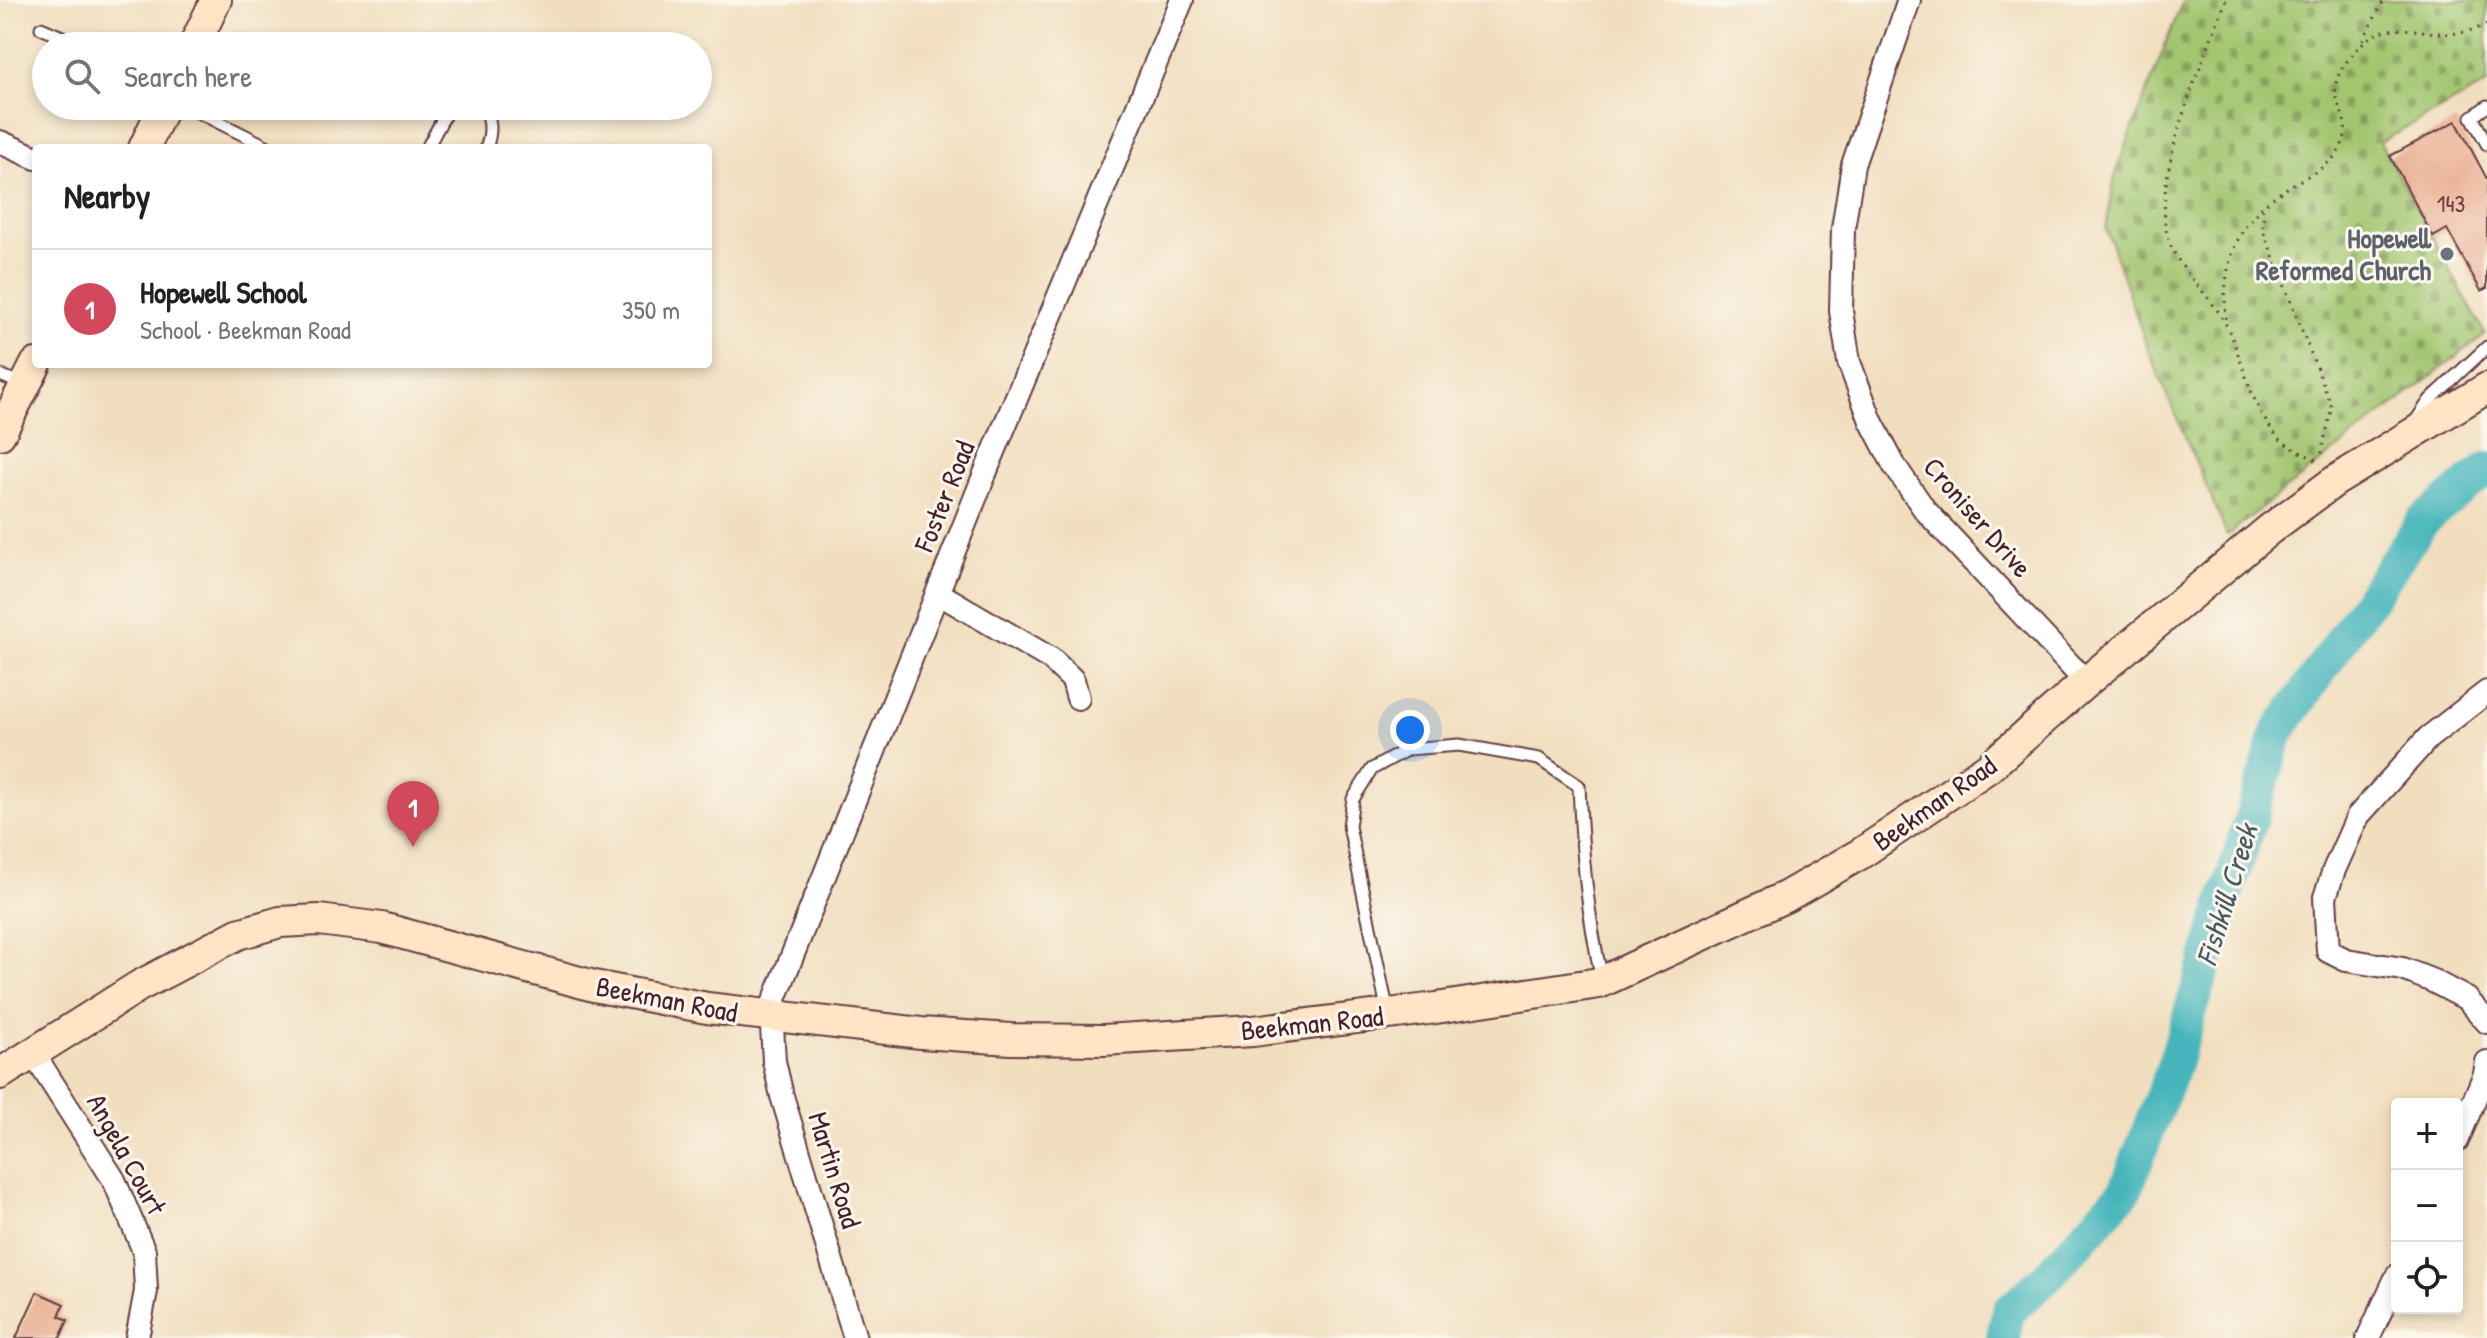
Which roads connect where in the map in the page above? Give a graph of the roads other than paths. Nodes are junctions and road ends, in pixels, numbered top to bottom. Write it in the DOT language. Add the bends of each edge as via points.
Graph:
graph roads {
  1 [pos="216,0"];
  2 [pos="1182,0"];
  3 [pos="1909,0"];
  4 [pos="41,28"];
  5 [pos="50,32"];
  6 [pos="201,32"];
  7 [pos="2487,106"];
  8 [pos="157,120"];
  9 [pos="214,120"];
  10 [pos="442,120"];
  11 [pos="489,120"];
  12 [pos="0,142"];
  13 [pos="146,144"];
  14 [pos="262,144"];
  15 [pos="429,144"];
  16 [pos="488,144"];
  17 [pos="2487,144"];
  18 [pos="32,156"];
  19 [pos="2487,347"];
  20 [pos="20,375"];
  21 [pos="2487,388"];
  22 [pos="0,434"];
  23 [pos="2401,442"];
  24 [pos="938,593"];
  25 [pos="2086,682"];
  26 [pos="2487,692"];
  27 [pos="1078,698"];
  28 [pos="1602,981"];
  29 [pos="1388,1014"];
  30 [pos="770,1017"];
  31 [pos="2487,1022"];
  32 [pos="33,1053"];
  33 [pos="2487,1062"];
  34 [pos="0,1074"];
  35 [pos="2463,1127"];
  36 [pos="2391,1289"];
  37 [pos="137,1338"];
  38 [pos="855,1338"];
  39 [pos="2368,1338"];
  1 -- 6 [label="street"];
  2 -- 24 [label="street, Foster Road"];
  3 -- 25 [label="street, Croniser Drive" via="1851,177 1843,229 1841,311 1849,362 1871,421 1925,510"];
  4 -- 5 [label="lane"];
  7 -- 17 [label="lane" via="2472,117"];
  8 -- 13 [label="street"];
  9 -- 14 [label="lane"];
  10 -- 15 [label="lane"];
  11 -- 16 [label="lane"];
  12 -- 18 [label="street"];
  19 -- 23 [label="lane" via="2430,400"];
  20 -- 22 [label="street"];
  21 -- 23 [label="street, Beekman Road"];
  23 -- 25 [label="street, Beekman Road" via="2335,481 2270,529"];
  24 -- 27 [label="street" via="1051,659 1073,680"];
  24 -- 30 [label="street, Foster Road"];
  25 -- 28 [label="street, Beekman Road" via="1989,767 1860,854 1787,896"];
  26 -- 31 [label="street" via="2428,738 2358,816 2325,897 2328,951 2433,981 2467,999"];
  28 -- 29 [label="street, Beekman Road"];
  28 -- 29 [label="lane" via="1582,853 1579,786 1539,759 1459,745 1408,749 1372,769 1353,799 1349,826"];
  29 -- 30 [label="street, Beekman Road" via="1253,1031 1103,1040 921,1033"];
  30 -- 32 [label="street, Beekman Road" via="594,986 382,928 319,920 280,922 238,934 139,986"];
  30 -- 38 [label="street, Martin Road" via="782,1096"];
  32 -- 34 [label="street, Beekman Road"];
  32 -- 37 [label="street, Angela Court" via="114,1180 144,1251 146,1291"];
  33 -- 35 [label="street"];
  36 -- 39 [label="street"];
}
